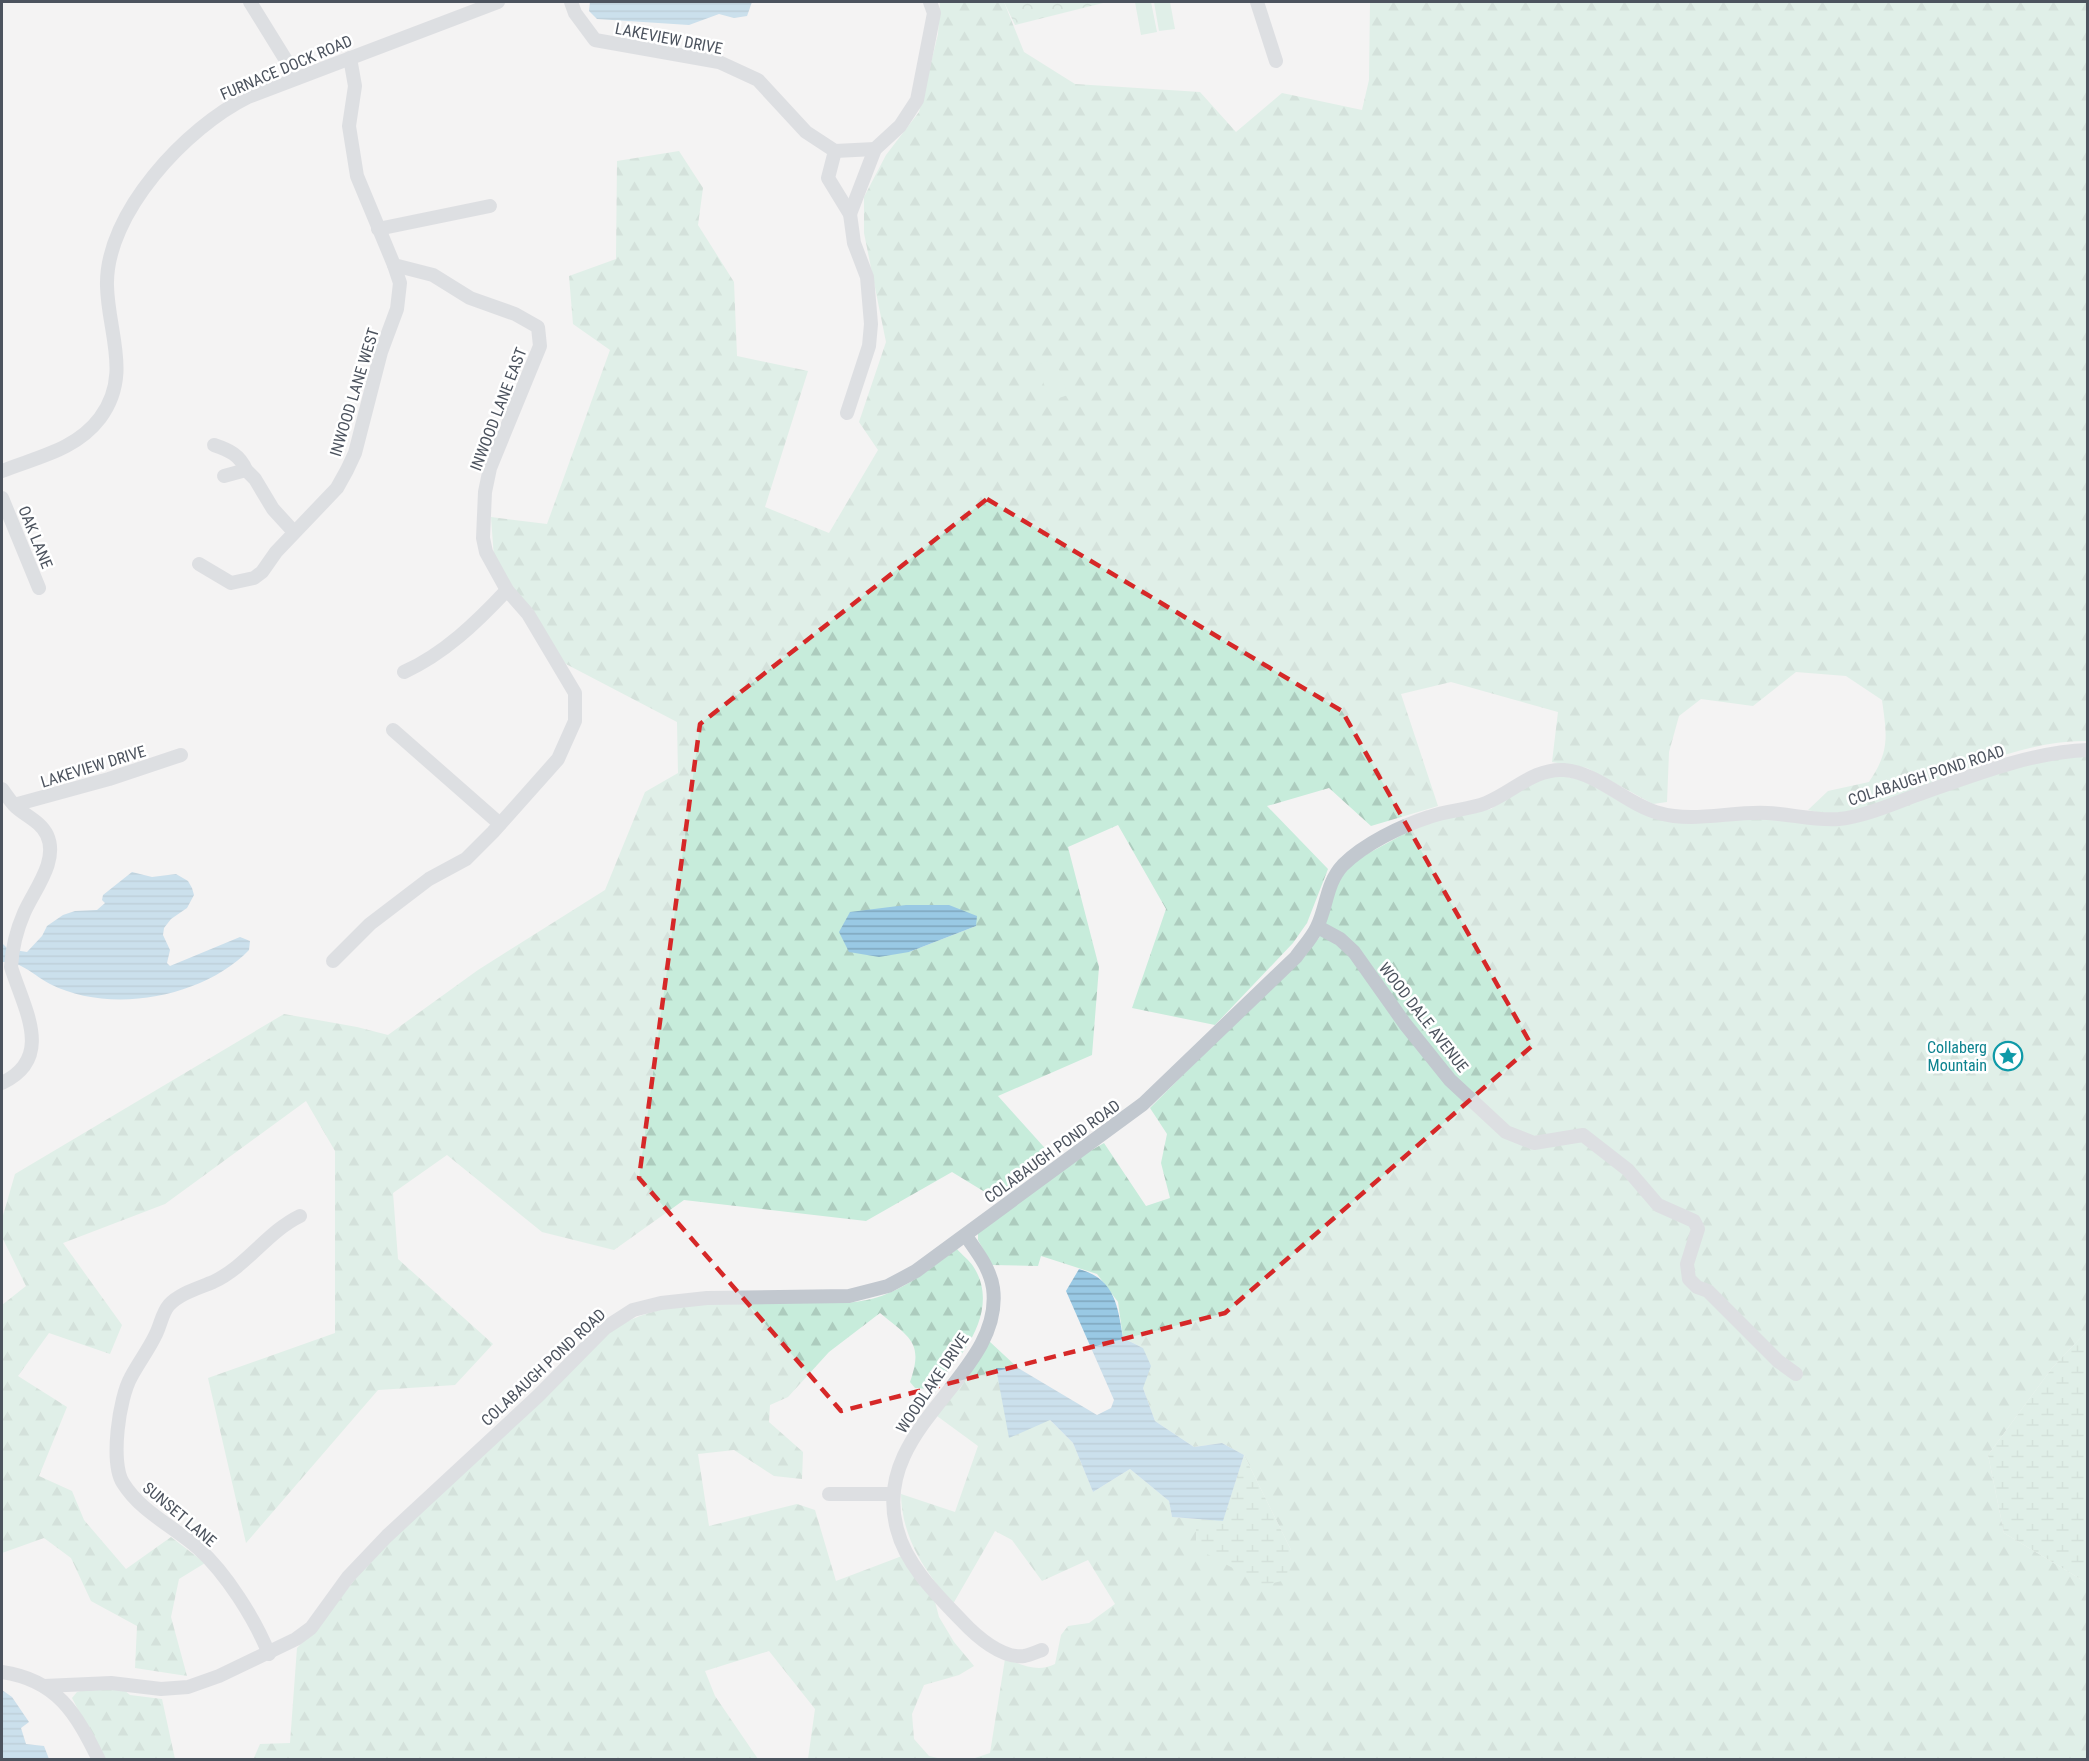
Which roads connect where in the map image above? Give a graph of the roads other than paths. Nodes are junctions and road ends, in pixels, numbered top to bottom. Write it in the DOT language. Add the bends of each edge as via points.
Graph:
graph roads {
  1 [pos="250,2"];
  2 [pos="498,2"];
  3 [pos="571,2"];
  4 [pos="930,2"];
  5 [pos="1257,2"];
  6 [pos="350,58"];
  7 [pos="1276,61"];
  8 [pos="297,78"];
  9 [pos="875,149"];
  10 [pos="835,151"];
  11 [pos="490,206"];
  12 [pos="850,213"];
  13 [pos="378,229"];
  14 [pos="394,265"];
  15 [pos="847,413"];
  16 [pos="214,445"];
  17 [pos="246,470"];
  18 [pos="2,471"];
  19 [pos="224,476"];
  20 [pos="2,498"];
  21 [pos="294,532"];
  22 [pos="199,564"];
  23 [pos="39,588"];
  24 [pos="507,590"];
  25 [pos="404,672"];
  26 [pos="393,730"];
  27 [pos="2088,750"];
  28 [pos="181,755"];
  29 [pos="2,789"];
  30 [pos="14,805"];
  31 [pos="500,824"];
  32 [pos="1318,927"];
  33 [pos="333,961"];
  34 [pos="2,1083"];
  35 [pos="300,1216"];
  36 [pos="966,1236"];
  37 [pos="1796,1374"];
  38 [pos="829,1494"];
  39 [pos="892,1494"];
  40 [pos="1042,1650"];
  41 [pos="269,1654"];
  42 [pos="2,1672"];
  43 [pos="44,1686"];
  44 [pos="99,1760"];
  1 -- 8 [label="street"];
  2 -- 6 [label="street, FURNACE DOCK ROAD"];
  3 -- 10 [label="street, LAKEVIEW DRIVE" via="575,14 595,40 718,62 758,80 806,132"];
  4 -- 9 [label="street" via="934,13 917,100 900,126"];
  5 -- 7 [label="street"];
  6 -- 8 [label="street, FURNACE DOCK ROAD"];
  6 -- 13 [label="street" via="355,86 350,126 356,166"];
  8 -- 18 [label="street, FURNACE DOCK ROAD" via="238,102 203,124 134,201 119,227 108,265 108,299 119,366 108,406 78,440"];
  9 -- 10 [label="street"];
  9 -- 12 [label="street"];
  10 -- 12 [label="street" via="828,178"];
  11 -- 13 [label="street"];
  12 -- 15 [label="street" via="854,243 867,277 872,324 870,346"];
  13 -- 14 [label="street"];
  14 -- 21 [label="street, INWOOD LANE WEST" via="400,283 397,309 381,352 355,453 337,488"];
  14 -- 24 [label="street, INWOOD LANE EAST" via="433,275 470,298 538,327 540,346 490,468 485,492 486,552"];
  16 -- 17 [label="street" via="229,450 243,461"];
  17 -- 19 [label="street"];
  17 -- 21 [label="street"];
  20 -- 23 [label="street, OAK LANE"];
  21 -- 22 [label="street, INWOOD LANE WEST" via="262,572 244,582 224,580"];
  24 -- 25 [label="street" via="426,662"];
  24 -- 31 [label="street, INWOOD LANE EAST" via="528,614 575,693 576,704 575,721 558,759"];
  26 -- 31 [label="street"];
  27 -- 32 [label="street, COLABAUGH POND ROAD" via="2002,767 1861,815 1830,819 1766,813 1661,814 1576,773 1564,770 1539,774 1485,803 1429,816 1398,830 1349,860 1332,879"];
  28 -- 30 [label="street, LAKEVIEW DRIVE"];
  29 -- 30 [label="street"];
  30 -- 34 [label="street" via="38,824 47,835 49,847 45,869 23,915 11,967 32,1033 32,1051 22,1071"];
  31 -- 33 [label="street, INWOOD LANE EAST" via="466,859 429,879 370,924"];
  32 -- 36 [label="street, COLABAUGH POND ROAD" via="1296,957 1149,1099"];
  32 -- 37 [label="street, WOOD DALE AVENUE" via="1354,952 1450,1080 1506,1132 1534,1143 1583,1135 1628,1170 1658,1205 1694,1221 1698,1229 1687,1264 1689,1279 1708,1291 1778,1362"];
  35 -- 41 [label="street, SUNSET LANE" via="276,1231 228,1273 175,1299 167,1307 130,1378 121,1412 116,1459 121,1480 135,1499 205,1555 248,1613"];
  36 -- 39 [label="street, WOODLAKE DRIVE" via="984,1262 993,1288 991,1316 970,1362 928,1414 907,1448"];
  36 -- 41 [label="street, COLABAUGH POND ROAD" via="899,1281 863,1294 707,1298 647,1306 619,1318 381,1542 348,1577 310,1628"];
  38 -- 39 [label="street"];
  39 -- 40 [label="street, WOODLAKE DRIVE" via="897,1531 910,1559 964,1623 991,1646 1012,1655"];
  41 -- 43 [label="street, COLABAUGH POND ROAD" via="188,1687 161,1689 101,1683"];
  42 -- 43 [label="street"];
  43 -- 44 [label="street" via="76,1717"];
}
